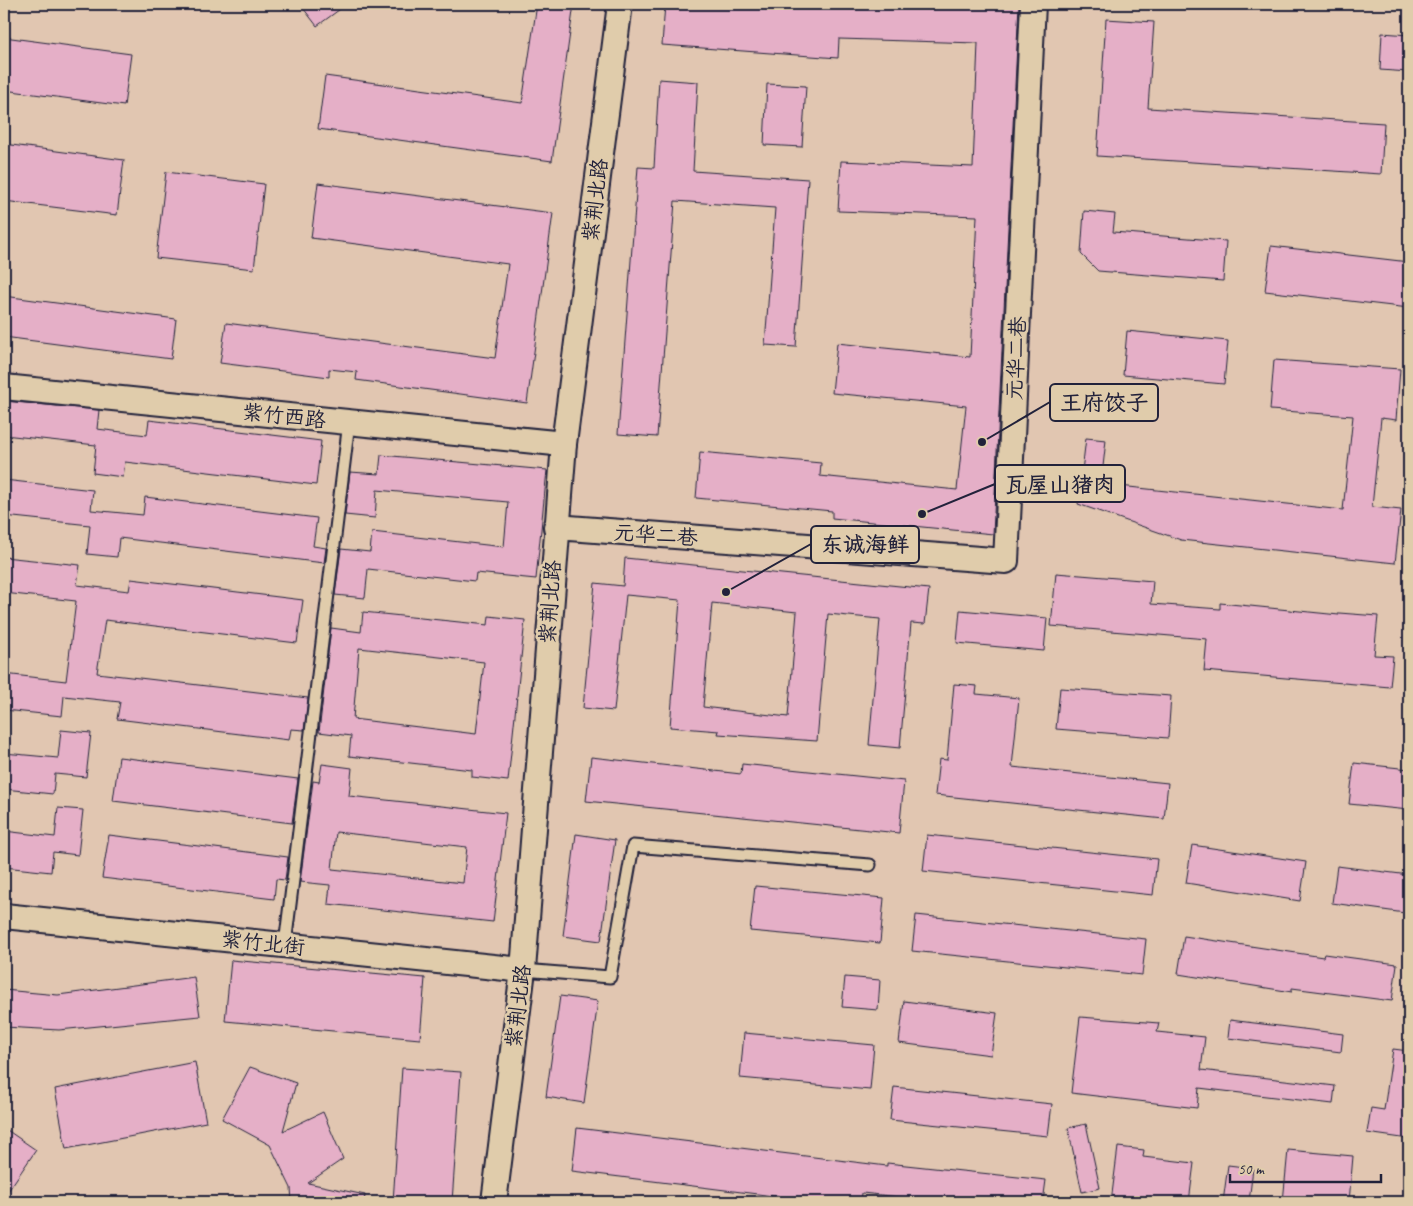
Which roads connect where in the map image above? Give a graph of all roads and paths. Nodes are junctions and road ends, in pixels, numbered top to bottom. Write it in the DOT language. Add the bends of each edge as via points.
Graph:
graph roads {
  1 [pos="620,4"];
  2 [pos="1033,4"];
  3 [pos="4,387"];
  4 [pos="349,422"];
  5 [pos="564,444"];
  6 [pos="556,527"];
  7 [pos="870,865"];
  8 [pos="4,916"];
  9 [pos="285,945"];
  10 [pos="523,970"];
  11 [pos="494,1202"];
  1 -- 5 [label="street, 紫荆北路"];
  2 -- 6 [label="street, 元华二巷" via="1006,561"];
  3 -- 4 [label="street, 紫竹西路"];
  4 -- 5 [label="street, 紫竹西路"];
  4 -- 9 [label="lane"];
  5 -- 6 [label="street, 紫荆北路"];
  6 -- 10 [label="street, 紫荆北路"];
  7 -- 10 [label="lane" via="633,846 610,976"];
  8 -- 9 [label="street, 紫竹北街"];
  9 -- 10 [label="street, 紫竹北街"];
  10 -- 11 [label="street, 紫荆北路"];
}
